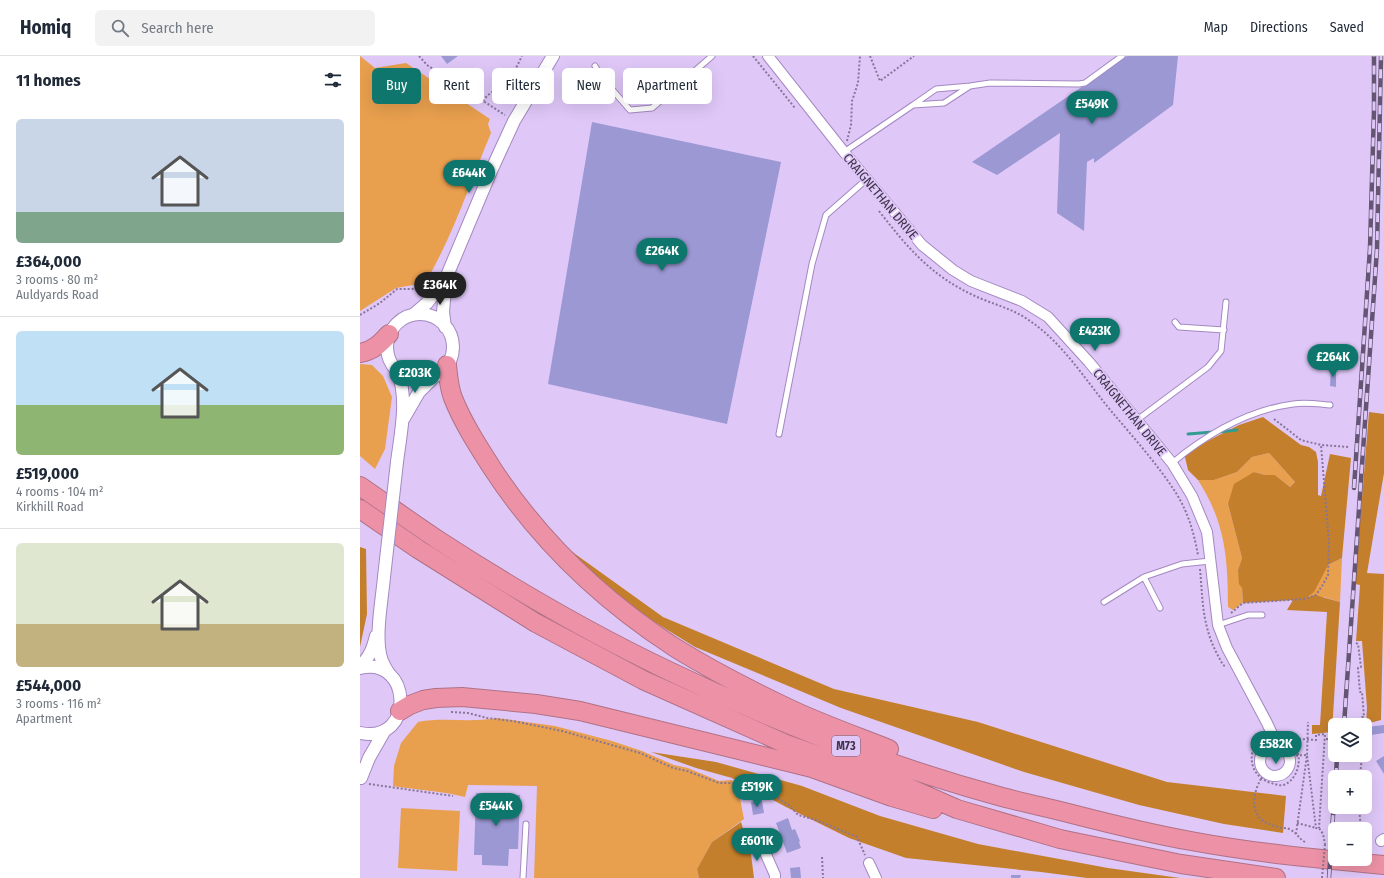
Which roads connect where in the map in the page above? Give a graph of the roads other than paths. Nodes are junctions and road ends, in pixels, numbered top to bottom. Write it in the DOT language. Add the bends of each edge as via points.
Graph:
graph roads {
  1 [pos="553,56"];
  2 [pos="712,56"];
  3 [pos="768,56"];
  4 [pos="1122,56"];
  5 [pos="595,66"];
  6 [pos="970,86"];
  7 [pos="912,105"];
  8 [pos="844,152"];
  9 [pos="867,178"];
  10 [pos="446,278"];
  11 [pos="1226,302"];
  12 [pos="413,315"];
  13 [pos="1175,322"];
  14 [pos="445,327"];
  15 [pos="1224,330"];
  16 [pos="389,334"];
  17 [pos="360,353"];
  18 [pos="442,371"];
  19 [pos="398,372"];
  20 [pos="1330,405"];
  21 [pos="1136,420"];
  22 [pos="403,421"];
  23 [pos="778,434"];
  24 [pos="1172,463"];
  25 [pos="360,486"];
  26 [pos="360,509"];
  27 [pos="1210,561"];
  28 [pos="1144,577"];
  29 [pos="1104,602"];
  30 [pos="1160,608"];
  31 [pos="1262,615"];
  32 [pos="1222,624"];
  33 [pos="379,625"];
  34 [pos="360,667"];
  35 [pos="390,675"];
  36 [pos="400,711"];
  37 [pos="385,730"];
  38 [pos="360,733"];
  39 [pos="1275,742"];
  40 [pos="360,760"];
  41 [pos="361,783"];
  42 [pos="526,824"];
  43 [pos="1119,826"];
  44 [pos="1060,839"];
  45 [pos="760,841"];
  46 [pos="869,863"];
  47 [pos="1384,865"];
  48 [pos="523,878"];
  49 [pos="775,878"];
  50 [pos="876,878"];
  51 [pos="1276,878"];
  1 -- 10 [label="street" via="514,121"];
  2 -- 5 [label="lane" via="652,108 630,110"];
  3 -- 8 [label="street, CRAIGNETHAN DRIVE"];
  4 -- 6 [label="lane" via="1085,83 990,83"];
  6 -- 7 [label="lane" via="936,89"];
  6 -- 7 [label="lane" via="944,103"];
  7 -- 8 [label="lane"];
  8 -- 9 [label="street, CRAIGNETHAN DRIVE"];
  9 -- 21 [label="street, CRAIGNETHAN DRIVE" via="922,245 953,270 971,281 1022,301 1048,317"];
  9 -- 23 [label="lane" via="826,216 812,264"];
  10 -- 12 [label="street" via="427,303"];
  10 -- 14 [label="street" via="443,312"];
  11 -- 15 [label="lane"];
  12 -- 14 [label="street" via="431,316"];
  12 -- 16 [label="street" via="399,322"];
  13 -- 15 [label="lane" via="1179,327"];
  14 -- 18 [label="street" via="452,346 451,356"];
  15 -- 21 [label="lane" via="1221,351 1208,367"];
  16 -- 17 [label="highway" via="372,350"];
  16 -- 19 [label="street" via="388,354 391,364"];
  18 -- 19 [label="street" via="420,380 408,378"];
  18 -- 22 [label="street" via="419,392"];
  18 -- 43 [label="highway" via="464,421 499,479 533,524 608,598 674,647 722,675 822,722 911,757"];
  19 -- 22 [label="street" via="402,388"];
  20 -- 24 [label="lane" via="1294,404 1260,412 1228,425"];
  21 -- 24 [label="street, CRAIGNETHAN DRIVE"];
  22 -- 33 [label="street, bridge"];
  24 -- 27 [label="street, CRAIGNETHAN DRIVE" via="1192,496 1207,532"];
  25 -- 43 [label="highway, M73" via="485,570 559,613 669,671 800,728 906,767 1001,796"];
  26 -- 44 [label="highway, M73" via="536,623 643,680 786,744 907,787 957,809"];
  27 -- 28 [label="lane" via="1182,564"];
  27 -- 32 [label="street, CRAIGNETHAN DRIVE"];
  28 -- 29 [label="lane"];
  28 -- 30 [label="lane"];
  31 -- 32 [label="lane" via="1248,615"];
  32 -- 39 [label="street, CRAIGNETHAN DRIVE" via="1227,648"];
  33 -- 34 [label="street" via="370,655"];
  33 -- 35 [label="street" via="380,654"];
  34 -- 35 [label="street" via="373,667"];
  35 -- 36 [label="street" via="400,692"];
  36 -- 37 [label="street"];
  36 -- 44 [label="highway" via="423,700 462,697 580,711 812,768 892,797 1017,832"];
  37 -- 38 [label="street" via="372,734"];
  37 -- 41 [label="street" via="369,758"];
  39 -- 39 [label="street, CRAIGNETHAN DRIVE" via="1266,748 1261,756 1260,765 1269,775 1274,776 1283,773 1293,756"];
  40 -- 41 [label="street"];
  42 -- 48 [label="lane"];
  43 -- 47 [label="highway, M73" via="1191,841 1314,859"];
  44 -- 51 [label="highway, M73" via="1181,864"];
  45 -- 49 [label="street"];
  46 -- 50 [label="street"];
}
